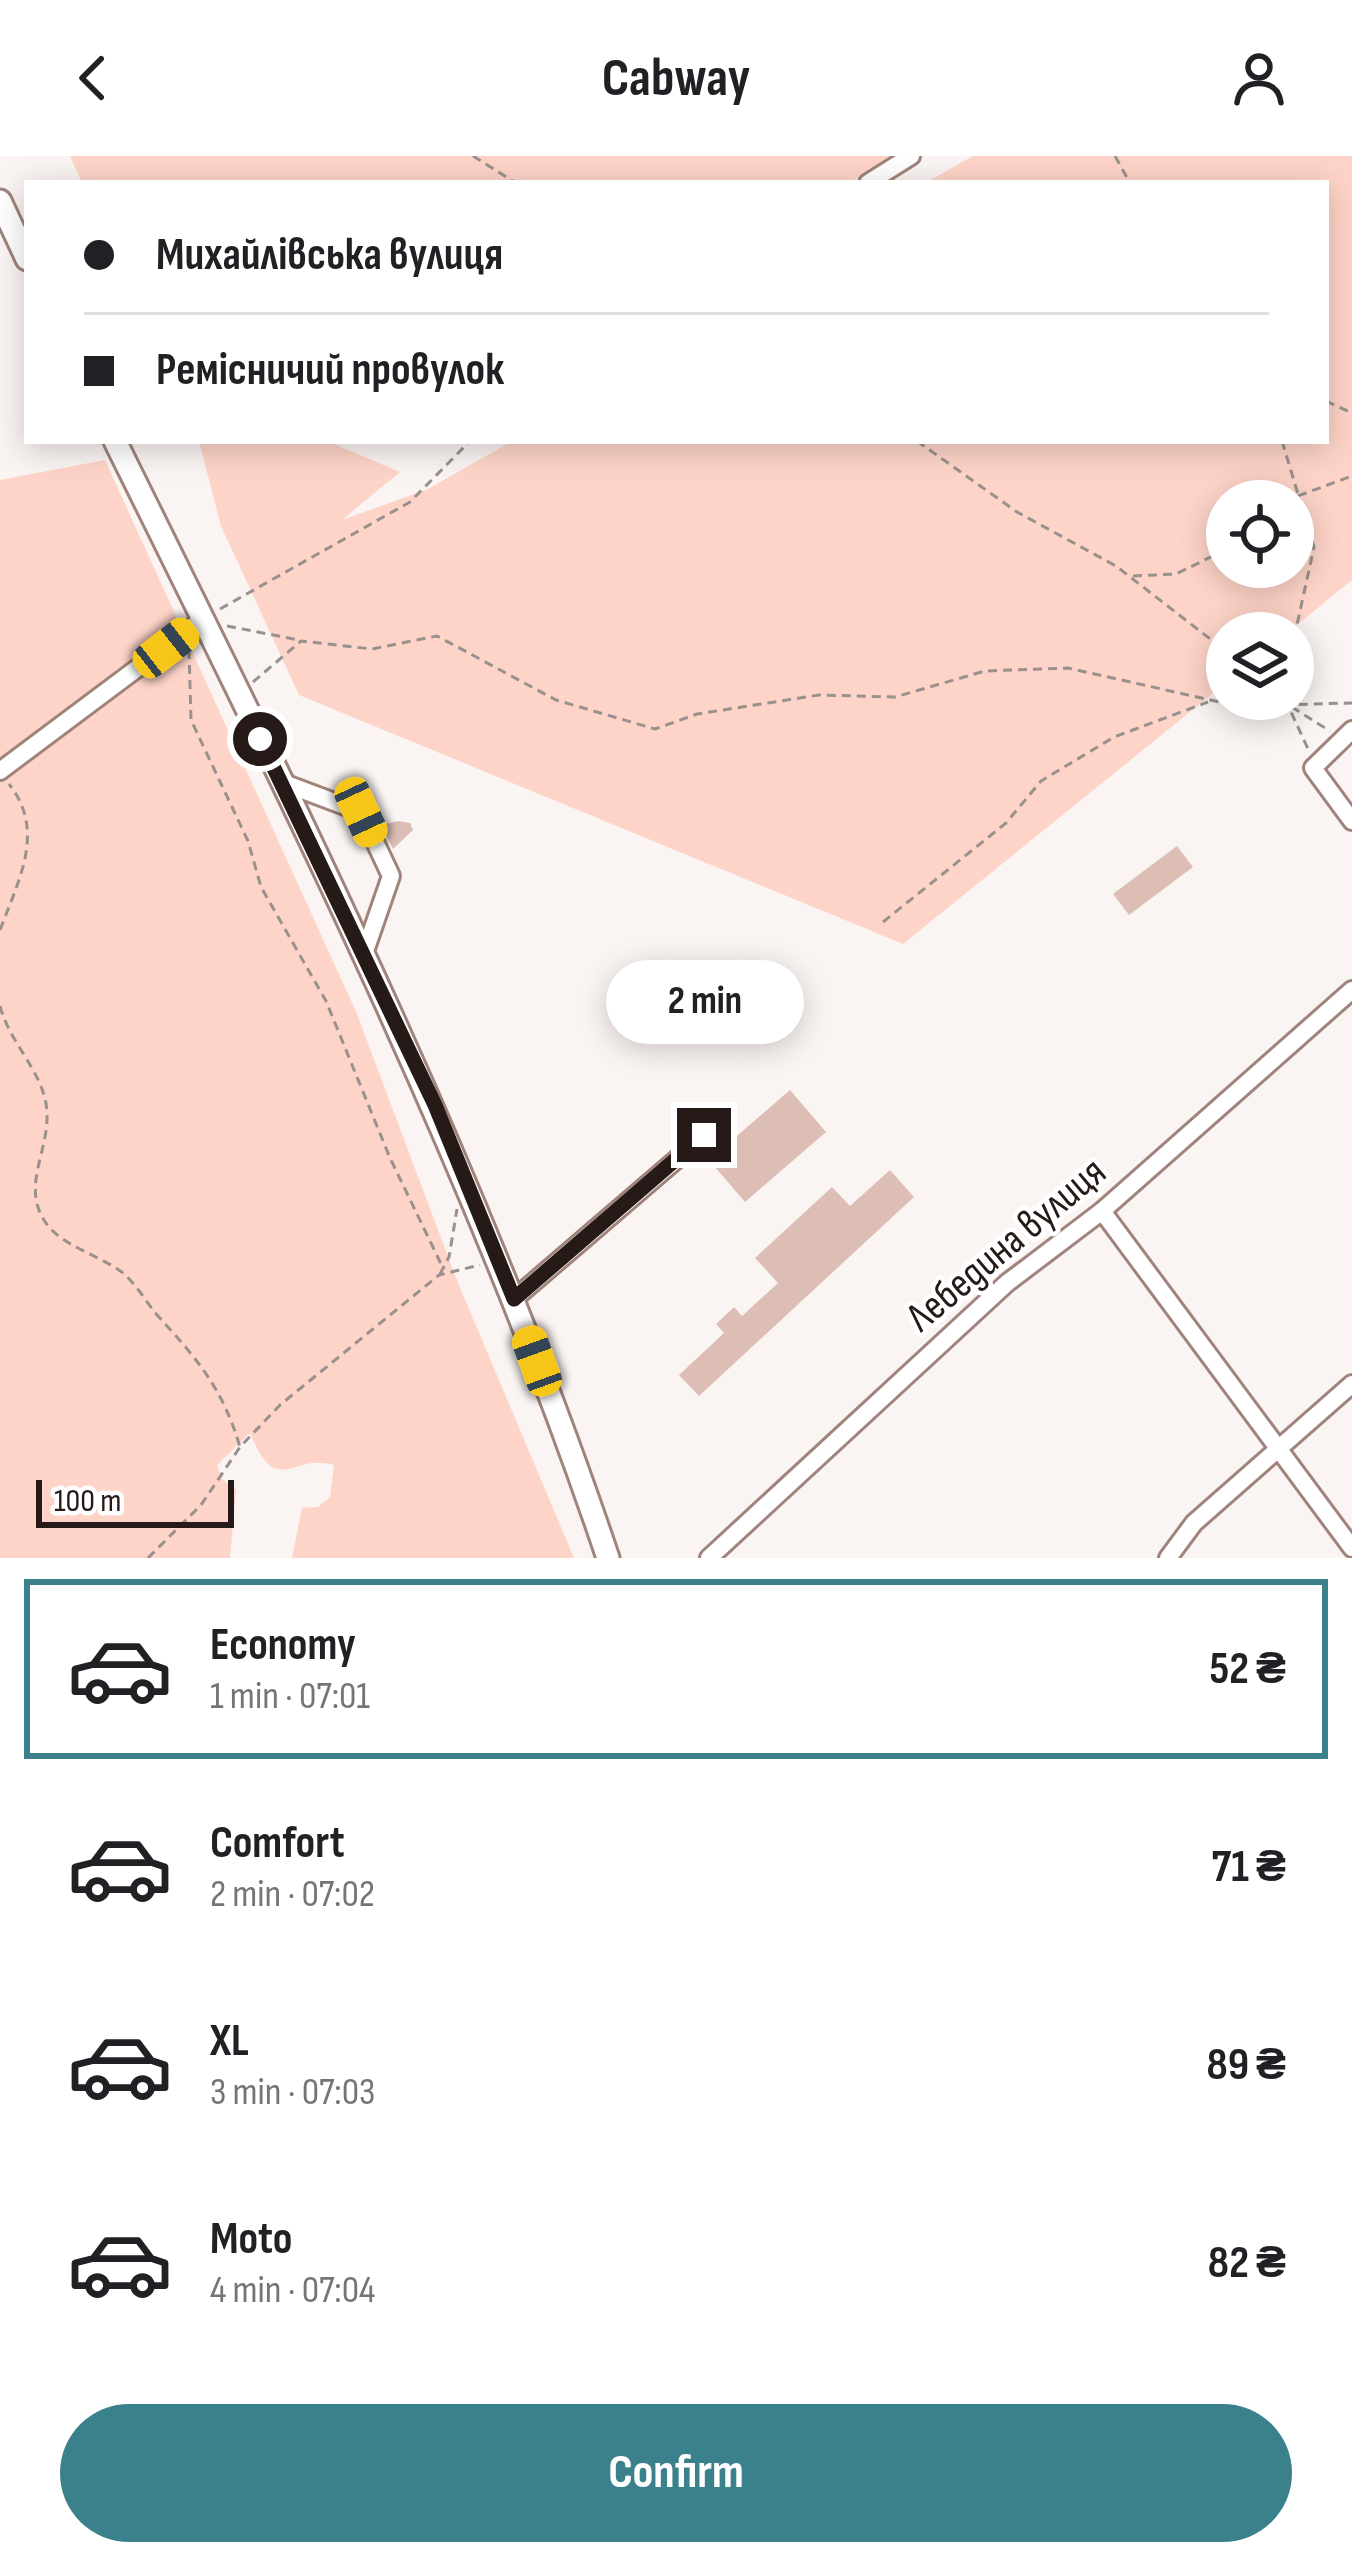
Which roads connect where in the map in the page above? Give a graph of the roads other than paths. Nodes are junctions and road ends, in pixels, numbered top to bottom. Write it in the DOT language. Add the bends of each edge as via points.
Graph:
graph roads {
  1 [pos="911,156"];
  2 [pos="873,180"];
  3 [pos="0,201"];
  4 [pos="24,253"];
  5 [pos="116,444"];
  6 [pos="199,622"];
  7 [pos="1348,736"];
  8 [pos="0,772"];
  9 [pos="281,782"];
  10 [pos="1350,815"];
  11 [pos="364,954"];
  12 [pos="1352,990"];
  13 [pos="704,1135"];
  14 [pos="1102,1210"];
  15 [pos="514,1299"];
  16 [pos="1352,1384"];
  17 [pos="1279,1449"];
  18 [pos="1352,1548"];
  19 [pos="608,1558"];
  20 [pos="709,1558"];
  21 [pos="1168,1558"];
  1 -- 2 [label="street"];
  3 -- 4 [label="main road"];
  5 -- 6 [label="main road"];
  6 -- 8 [label="street"];
  6 -- 9 [label="main road"];
  7 -- 10 [label="street" via="1313,768"];
  9 -- 11 [label="main road"];
  9 -- 11 [label="street" via="361,812 391,876"];
  11 -- 15 [label="main road"];
  12 -- 14 [label="street, Лебедина вулиця"];
  13 -- 15 [label="street"];
  14 -- 17 [label="street"];
  14 -- 20 [label="street, Лебедина вулиця" via="1007,1283"];
  15 -- 19 [label="main road"];
  16 -- 17 [label="street"];
  17 -- 18 [label="street"];
  17 -- 21 [label="street" via="1194,1523"];
}
